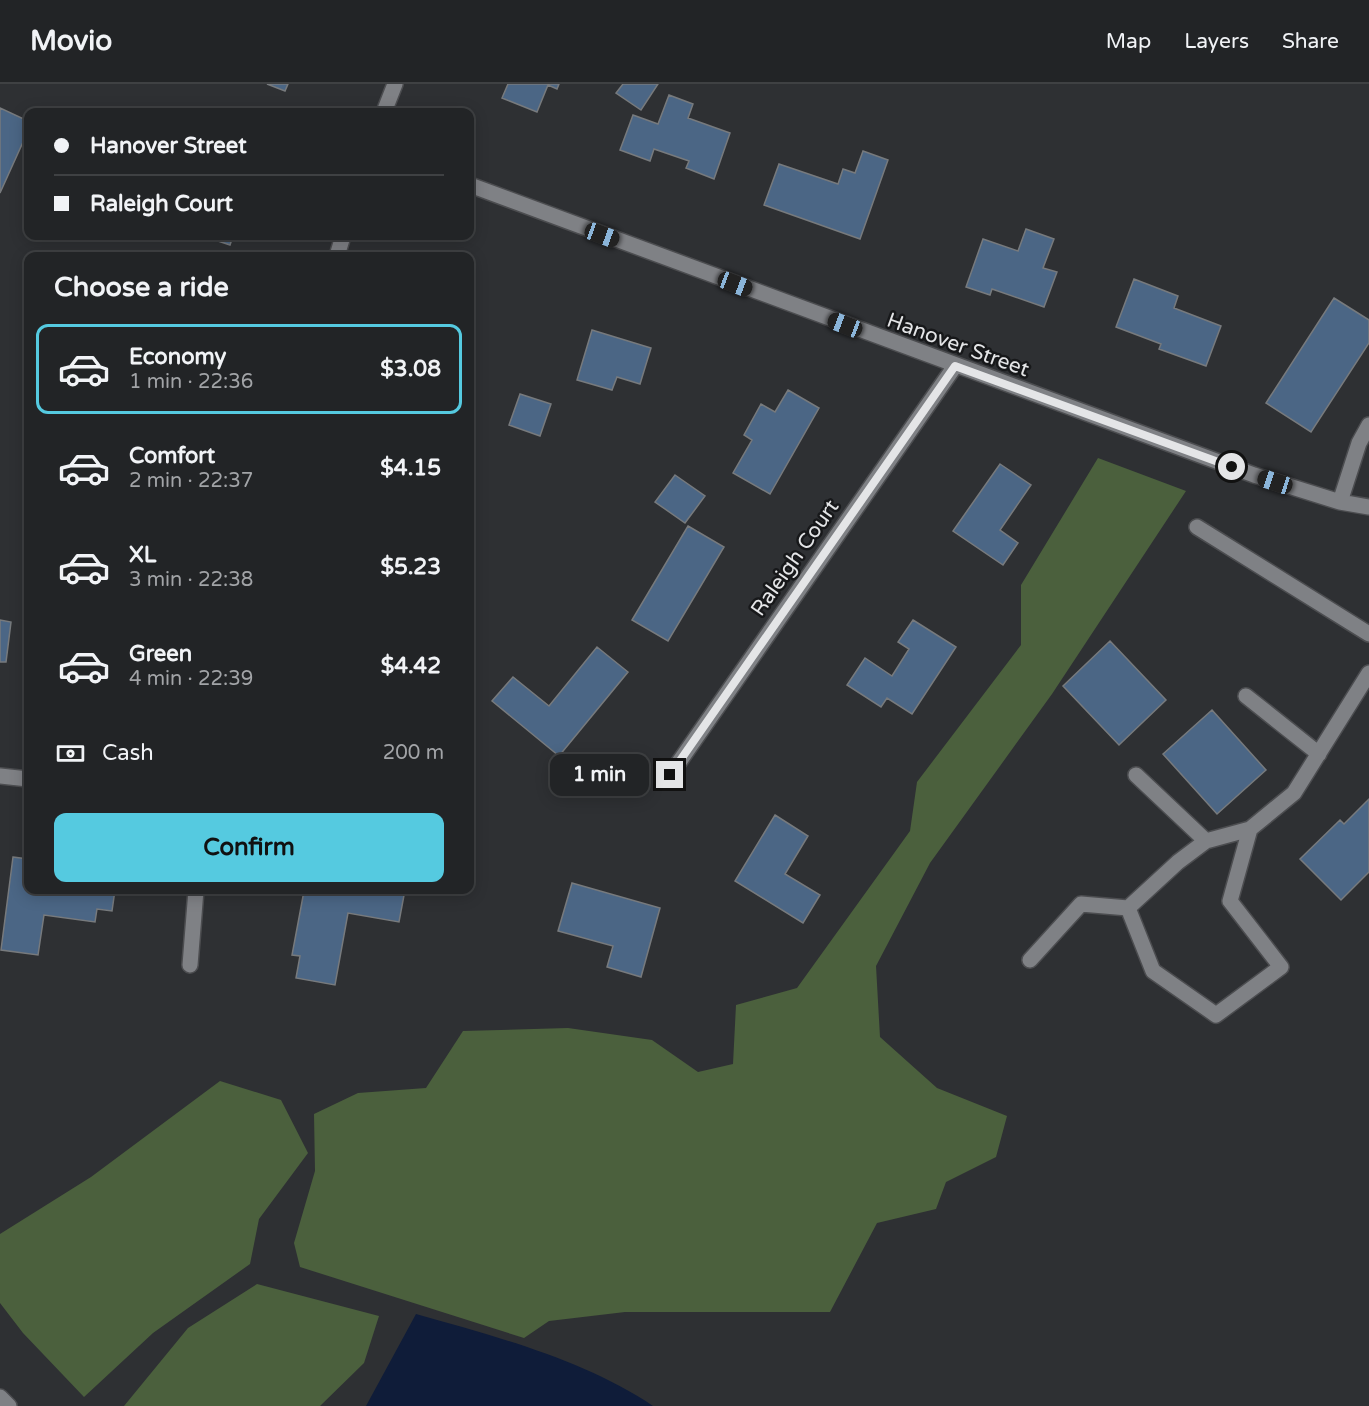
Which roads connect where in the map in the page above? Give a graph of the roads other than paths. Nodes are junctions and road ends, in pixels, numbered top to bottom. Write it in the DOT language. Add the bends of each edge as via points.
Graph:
graph roads {
  1 [pos="395,84"];
  2 [pos="386,108"];
  3 [pos="474,186"];
  4 [pos="955,366"];
  5 [pos="1369,425"];
  6 [pos="1340,502"];
  7 [pos="1369,507"];
  8 [pos="1197,527"];
  9 [pos="1369,634"];
  10 [pos="1369,673"];
  11 [pos="1246,696"];
  12 [pos="1318,754"];
  13 [pos="670,775"];
  14 [pos="1136,775"];
  15 [pos="0,776"];
  16 [pos="24,779"];
  17 [pos="1250,829"];
  18 [pos="1206,841"];
  19 [pos="196,894"];
  20 [pos="1128,908"];
  21 [pos="1030,960"];
  22 [pos="190,965"];
  23 [pos="0,1397"];
  24 [pos="9,1406"];
  1 -- 2 [label="street"];
  3 -- 4 [label="street, Hanover Street"];
  4 -- 6 [label="street, Hanover Street" via="1254,475"];
  4 -- 13 [label="street, Raleigh Court"];
  5 -- 6 [label="street" via="1359,443"];
  6 -- 7 [label="street, Hanover Street"];
  8 -- 9 [label="street"];
  10 -- 12 [label="street"];
  11 -- 12 [label="street"];
  12 -- 17 [label="street" via="1294,793"];
  14 -- 18 [label="street"];
  15 -- 16 [label="street"];
  17 -- 18 [label="street"];
  17 -- 20 [label="street" via="1230,901 1281,967 1216,1015 1153,971"];
  18 -- 20 [label="street"];
  19 -- 22 [label="street"];
  20 -- 21 [label="street" via="1081,904"];
  23 -- 24 [label="street"];
}
